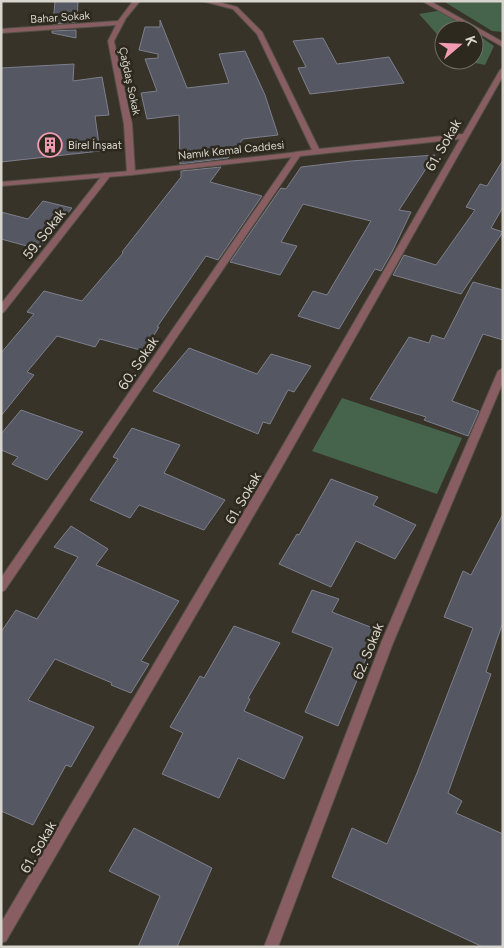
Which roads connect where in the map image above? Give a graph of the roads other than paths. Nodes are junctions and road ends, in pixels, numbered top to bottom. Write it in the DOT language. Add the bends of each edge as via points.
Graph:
graph roads {
  1 [pos="137,1"];
  2 [pos="205,1"];
  3 [pos="424,1"];
  4 [pos="120,23"];
  5 [pos="1,31"];
  6 [pos="503,45"];
  7 [pos="503,70"];
  8 [pos="464,136"];
  9 [pos="316,152"];
  10 [pos="298,154"];
  11 [pos="131,173"];
  12 [pos="108,175"];
  13 [pos="1,184"];
  14 [pos="1,310"];
  15 [pos="503,371"];
  16 [pos="1,587"];
  17 [pos="1,936"];
  18 [pos="271,947"];
  1 -- 4 [label="street, Çağdaş Sokak"];
  2 -- 9 [label="street" via="235,8 260,33"];
  3 -- 6 [label="street"];
  4 -- 5 [label="street, Bahar Sokak"];
  4 -- 11 [label="street, Çağdaş Sokak" via="111,41 128,124"];
  7 -- 8 [label="street, 61. Sokak"];
  8 -- 9 [label="street, Namık Kemal Caddesi"];
  8 -- 17 [label="street, 61. Sokak" via="271,478"];
  9 -- 10 [label="street, Namık Kemal Caddesi"];
  10 -- 11 [label="street, Namık Kemal Caddesi"];
  10 -- 16 [label="street, 60. Sokak"];
  11 -- 12 [label="street, Namık Kemal Caddesi"];
  12 -- 13 [label="street, Namık Kemal Caddesi"];
  12 -- 14 [label="street, 59. Sokak"];
  15 -- 18 [label="street, 62. Sokak" via="387,643"];
}
